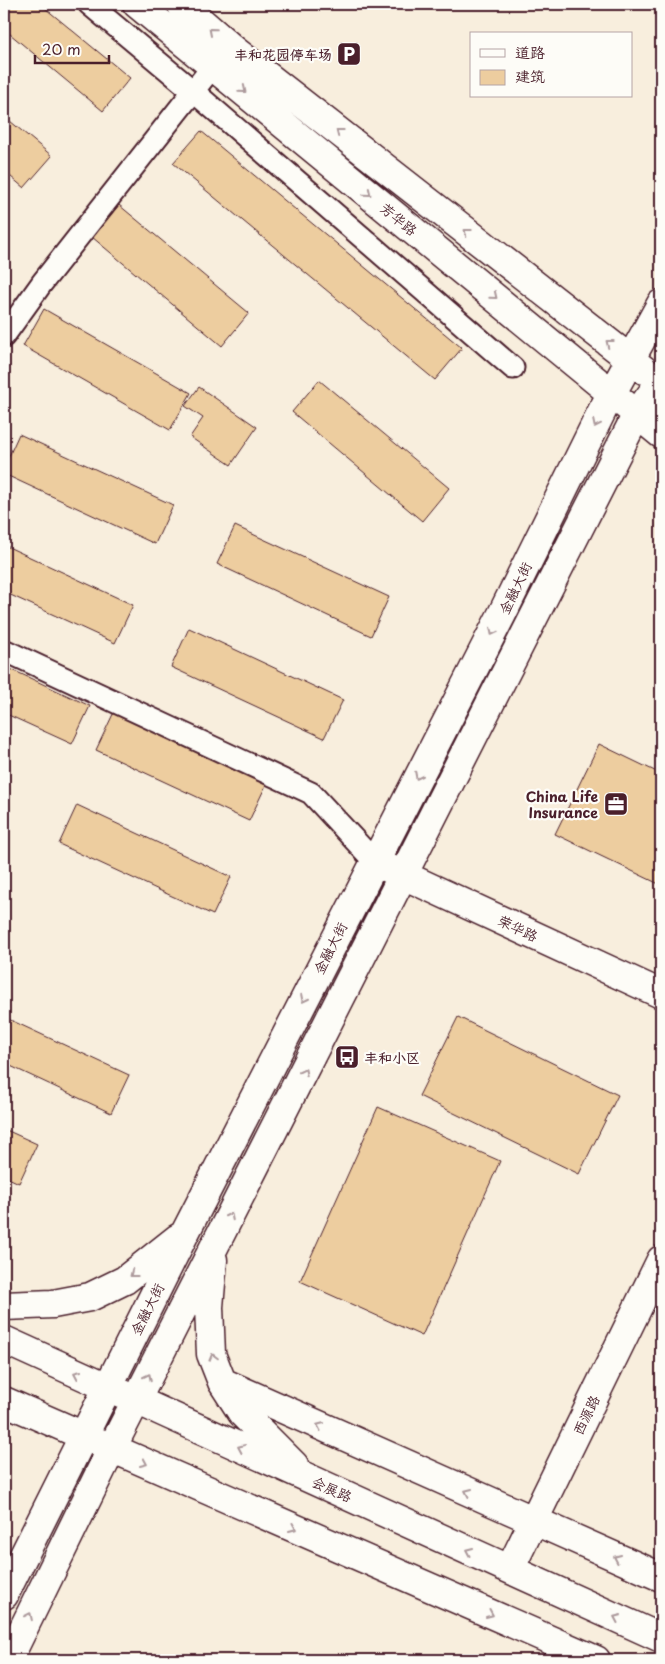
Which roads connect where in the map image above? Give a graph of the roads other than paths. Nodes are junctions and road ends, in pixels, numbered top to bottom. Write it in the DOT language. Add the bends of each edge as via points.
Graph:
graph roads {
  1 [pos="89,4"];
  2 [pos="137,4"];
  3 [pos="181,4"];
  4 [pos="213,66"];
  5 [pos="193,91"];
  6 [pos="661,304"];
  7 [pos="4,336"];
  8 [pos="630,360"];
  9 [pos="513,368"];
  10 [pos="661,383"];
  11 [pos="612,394"];
  12 [pos="637,414"];
  13 [pos="661,434"];
  14 [pos="4,650"];
  15 [pos="374,862"];
  16 [pos="404,875"];
  17 [pos="661,994"];
  18 [pos="185,1233"];
  19 [pos="214,1247"];
  20 [pos="661,1260"];
  21 [pos="4,1306"];
  22 [pos="4,1340"];
  23 [pos="222,1382"];
  24 [pos="107,1387"];
  25 [pos="4,1400"];
  26 [pos="136,1400"];
  27 [pos="83,1436"];
  28 [pos="112,1448"];
  29 [pos="305,1477"];
  30 [pos="534,1521"];
  31 [pos="510,1569"];
  32 [pos="661,1577"];
  33 [pos="4,1595"];
  34 [pos="661,1638"];
  35 [pos="8,1660"];
  36 [pos="596,1660"];
  1 -- 5 [label="street"];
  2 -- 4 [label="street, 芳华路"];
  8 -- 3 [label="street, one-way" via="234,50"];
  4 -- 5 [label="street"];
  4 -- 11 [label="street, 芳华路, one-way"];
  5 -- 7 [label="street"];
  5 -- 9 [label="street"];
  6 -- 8 [label="street, 金融大街"];
  8 -- 10 [label="street"];
  8 -- 11 [label="street, 金融大街"];
  10 -- 12 [label="street"];
  11 -- 12 [label="street, 芳华路"];
  11 -- 15 [label="street, 金融大街, one-way"];
  12 -- 13 [label="street, 芳华路"];
  12 -- 16 [label="street"];
  14 -- 15 [label="street" via="312,793"];
  15 -- 16 [label="street, 荣华路"];
  15 -- 18 [label="street, 金融大街, one-way"];
  16 -- 17 [label="street, 荣华路"];
  19 -- 16 [label="street, one-way"];
  18 -- 21 [label="street, one-way" via="125,1280 90,1297 53,1304"];
  18 -- 24 [label="street, 金融大街"];
  23 -- 19 [label="street, one-way" via="211,1354 209,1307"];
  26 -- 19 [label="street, one-way"];
  20 -- 30 [label="street, 西源路"];
  24 -- 22 [label="street, 会展路, one-way"];
  23 -- 29 [label="street" via="242,1413"];
  30 -- 23 [label="street, one-way"];
  24 -- 26 [label="street, 会展路"];
  24 -- 27 [label="street, 金融大街"];
  25 -- 27 [label="street"];
  26 -- 28 [label="street"];
  29 -- 26 [label="street, 会展路, one-way"];
  27 -- 28 [label="street"];
  27 -- 33 [label="street, 金融大街"];
  35 -- 28 [label="street, one-way"];
  28 -- 36 [label="street, one-way"];
  31 -- 29 [label="street, 会展路, one-way"];
  30 -- 31 [label="street, 西源路"];
  32 -- 30 [label="street, one-way"];
  34 -- 31 [label="street, 会展路, one-way"];
}
